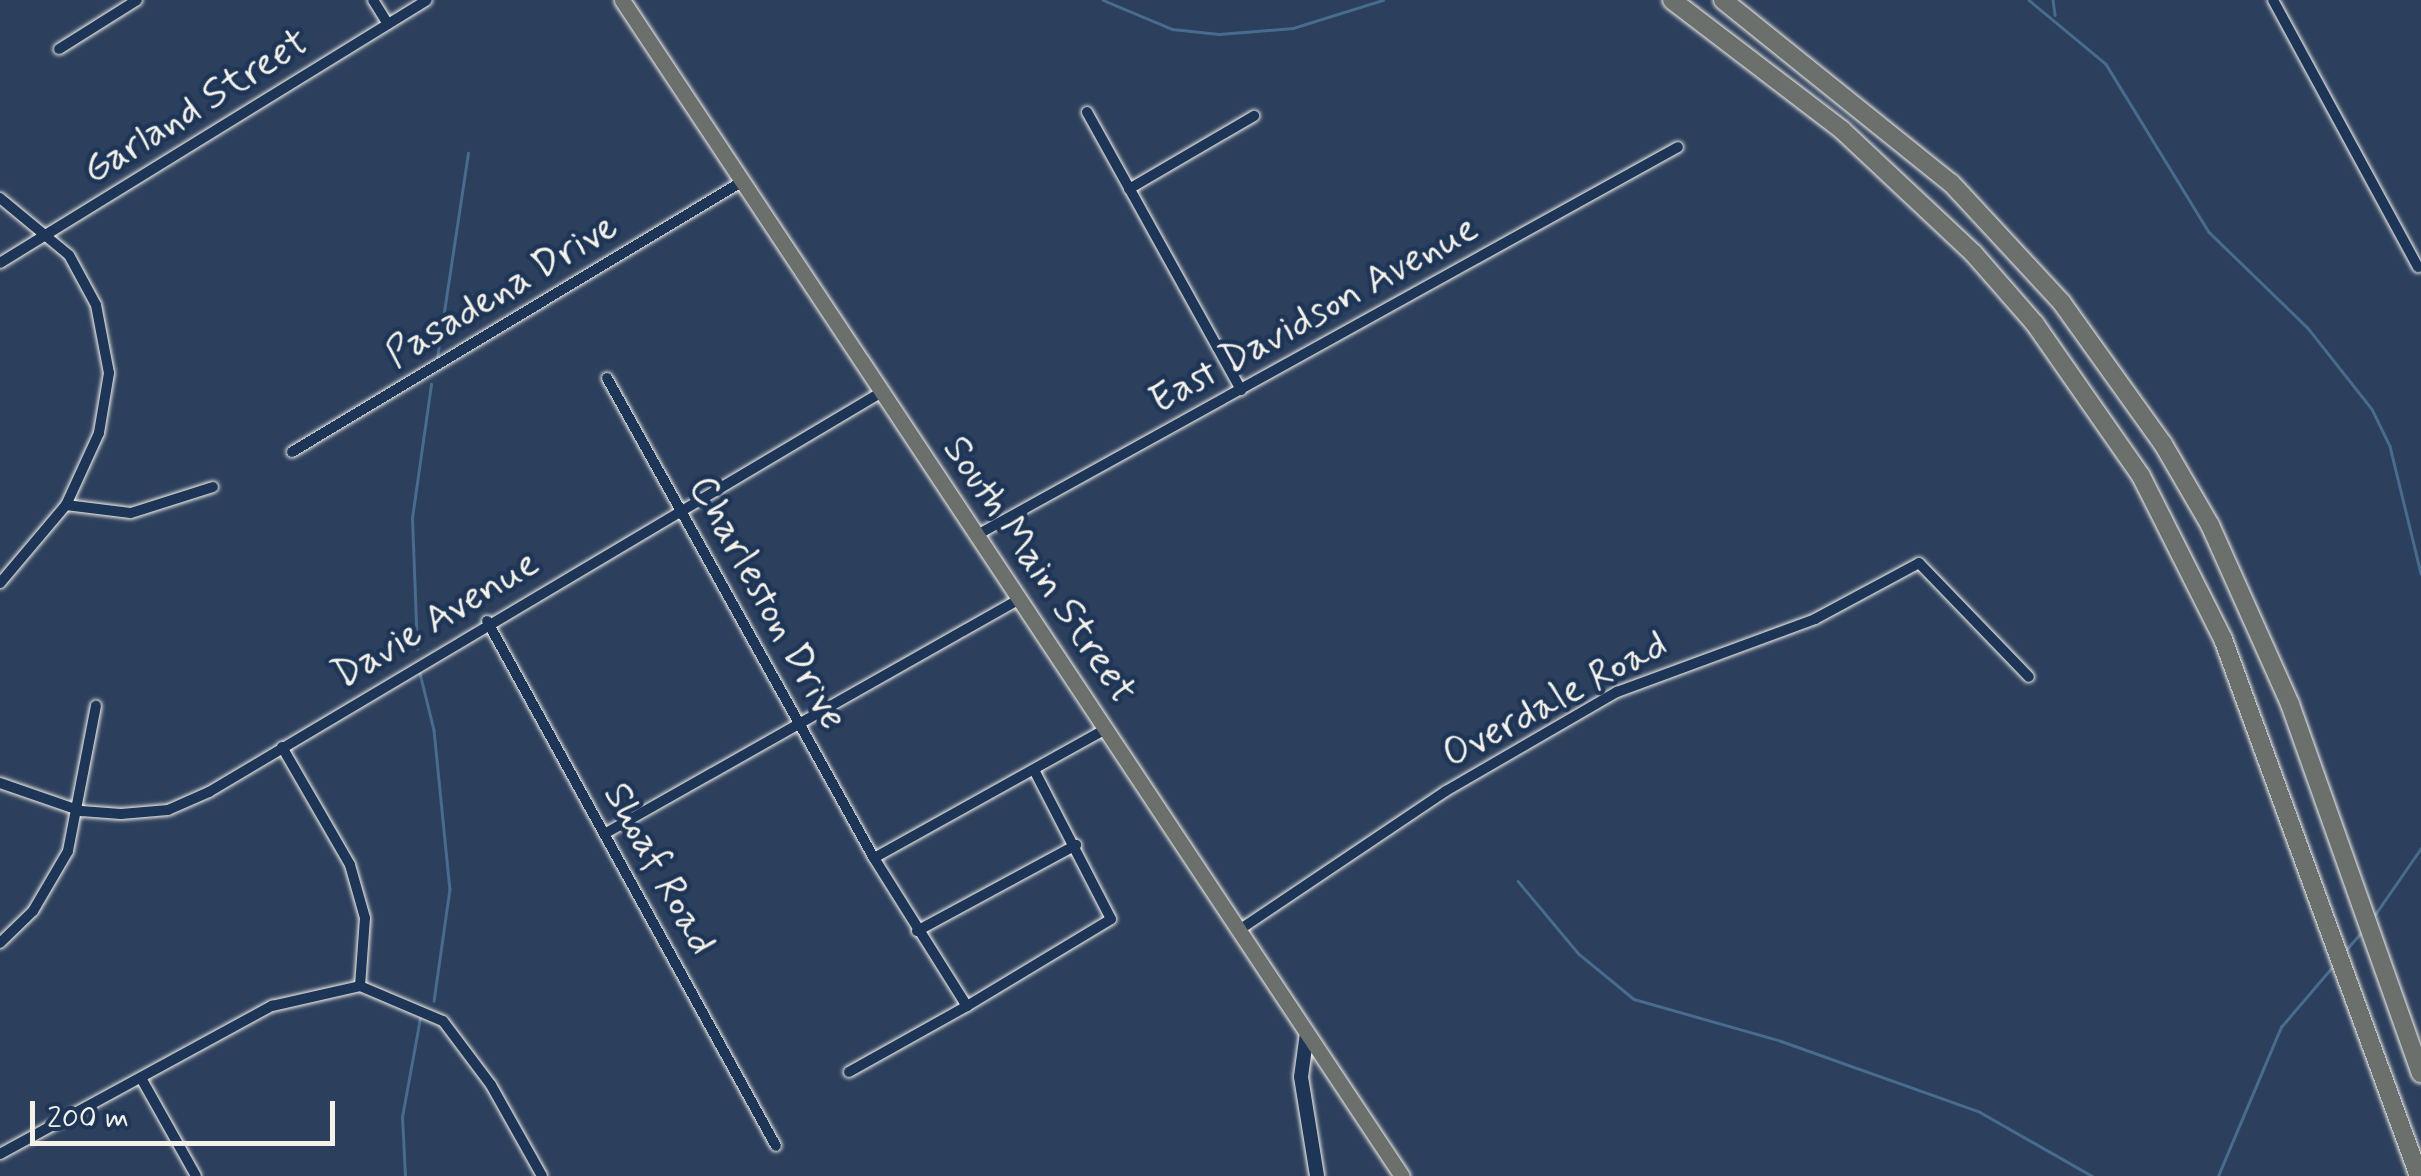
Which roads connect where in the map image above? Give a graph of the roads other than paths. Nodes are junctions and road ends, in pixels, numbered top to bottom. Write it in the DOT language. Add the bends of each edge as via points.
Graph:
graph roads {
  1 [pos="138,0"];
  2 [pos="373,0"];
  3 [pos="426,0"];
  4 [pos="622,0"];
  5 [pos="1672,0"];
  6 [pos="1723,0"];
  7 [pos="2273,0"];
  8 [pos="388,24"];
  9 [pos="59,49"];
  10 [pos="1087,112"];
  11 [pos="1254,116"];
  12 [pos="1678,146"];
  13 [pos="742,181"];
  14 [pos="1129,189"];
  15 [pos="0,198"];
  16 [pos="48,234"];
  17 [pos="0,263"];
  18 [pos="2418,267"];
  19 [pos="607,378"];
  20 [pos="1241,390"];
  21 [pos="882,392"];
  22 [pos="292,452"];
  23 [pos="214,488"];
  24 [pos="66,505"];
  25 [pos="683,512"];
  26 [pos="978,535"];
  27 [pos="0,584"];
  28 [pos="1019,599"];
  29 [pos="488,621"];
  30 [pos="2029,677"];
  31 [pos="96,706"];
  32 [pos="801,725"];
  33 [pos="1106,729"];
  34 [pos="282,746"];
  35 [pos="1034,770"];
  36 [pos="0,783"];
  37 [pos="81,811"];
  38 [pos="606,832"];
  39 [pos="1076,845"];
  40 [pos="874,858"];
  41 [pos="1239,930"];
  42 [pos="918,932"];
  43 [pos="0,943"];
  44 [pos="360,986"];
  45 [pos="967,1006"];
  46 [pos="1307,1033"];
  47 [pos="849,1072"];
  48 [pos="2421,1073"];
  49 [pos="140,1078"];
  50 [pos="776,1146"];
  51 [pos="0,1154"];
  52 [pos="196,1176"];
  53 [pos="542,1176"];
  54 [pos="1317,1176"];
  55 [pos="1402,1176"];
  56 [pos="2419,1176"];
  1 -- 9 [label="street"];
  2 -- 8 [label="street"];
  3 -- 8 [label="street, Garland Street"];
  4 -- 13 [label="main road, South Main Street"];
  5 -- 56 [label="highway" via="1910,189 2023,310 2091,399 2199,587"];
  6 -- 48 [label="highway" via="1952,184 2113,370 2210,526 2252,612"];
  7 -- 18 [label="street" via="2328,110 2405,232"];
  8 -- 16 [label="street, Garland Street"];
  10 -- 14 [label="street"];
  11 -- 14 [label="street"];
  12 -- 20 [label="street, East Davidson Avenue"];
  13 -- 21 [label="main road, South Main Street"];
  13 -- 22 [label="street, Pasadena Drive"];
  14 -- 20 [label="street"];
  15 -- 16 [label="street"];
  16 -- 17 [label="street, Garland Street"];
  16 -- 24 [label="street" via="96,305 109,374 99,433"];
  19 -- 25 [label="street, Charleston Drive"];
  20 -- 26 [label="street, East Davidson Avenue"];
  21 -- 25 [label="street, Davie Avenue"];
  21 -- 26 [label="main road, South Main Street"];
  23 -- 24 [label="street" via="131,513"];
  24 -- 27 [label="street"];
  25 -- 29 [label="street, Davie Avenue"];
  25 -- 32 [label="street, Charleston Drive"];
  26 -- 28 [label="main road, South Main Street"];
  28 -- 32 [label="street"];
  28 -- 33 [label="main road, South Main Street"];
  29 -- 34 [label="street, Davie Avenue"];
  29 -- 38 [label="street, Shoaf Road"];
  30 -- 41 [label="street, Overdale Road" via="1919,563 1815,619 1617,692 1446,791"];
  31 -- 37 [label="street"];
  32 -- 38 [label="street"];
  32 -- 40 [label="street, Charleston Drive"];
  33 -- 35 [label="street"];
  33 -- 41 [label="main road, South Main Street"];
  34 -- 37 [label="street, Davie Avenue" via="168,810"];
  34 -- 44 [label="street" via="350,865 365,918"];
  35 -- 39 [label="street"];
  35 -- 40 [label="street"];
  36 -- 37 [label="street, Davie Avenue"];
  37 -- 43 [label="street" via="49,888"];
  38 -- 50 [label="street, Shoaf Road"];
  39 -- 42 [label="street"];
  39 -- 45 [label="street" via="1111,909 1107,927"];
  40 -- 42 [label="street, Charleston Drive"];
  41 -- 46 [label="main road, South Main Street"];
  42 -- 45 [label="street, Charleston Drive"];
  44 -- 49 [label="street" via="272,1006"];
  44 -- 53 [label="street" via="443,1022 491,1084"];
  45 -- 47 [label="street"];
  46 -- 54 [label="street" via="1302,1076"];
  46 -- 55 [label="main road, South Main Street"];
  49 -- 51 [label="street"];
  49 -- 52 [label="street"];
}
